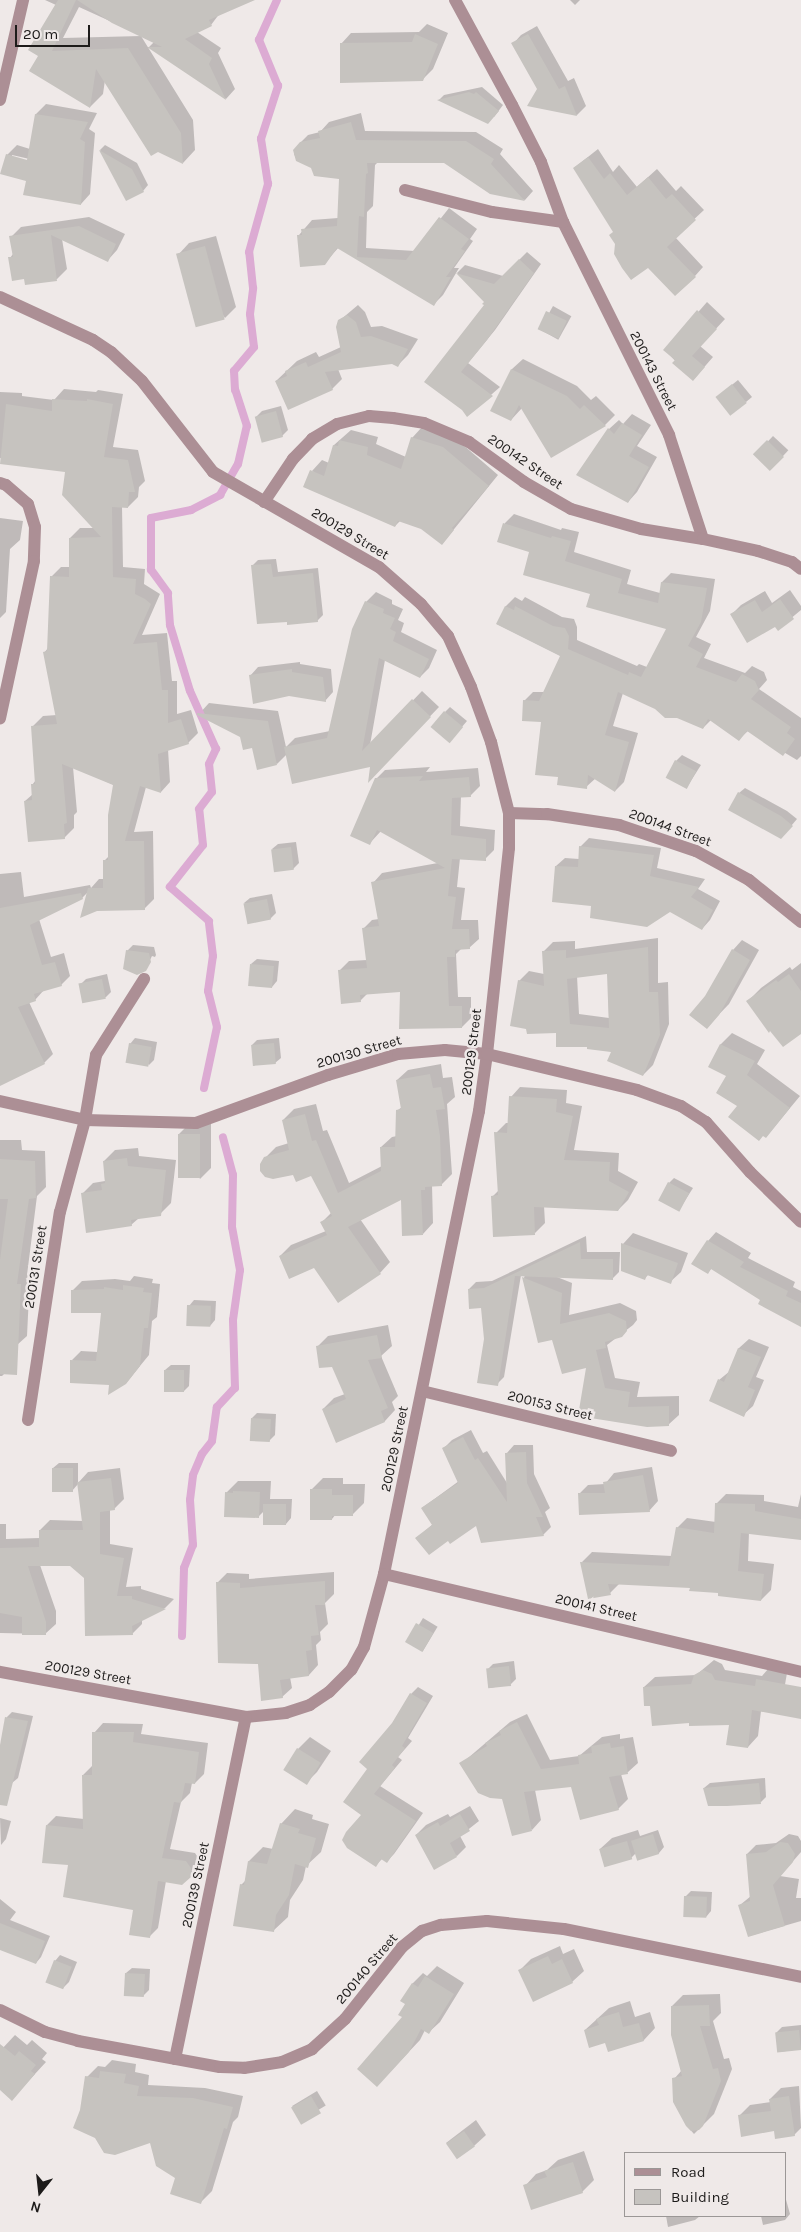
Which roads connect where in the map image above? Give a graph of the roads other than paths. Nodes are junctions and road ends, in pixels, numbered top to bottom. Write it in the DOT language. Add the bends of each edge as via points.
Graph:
graph roads {
  1 [pos="23,0"];
  2 [pos="454,0"];
  3 [pos="0,100"];
  4 [pos="405,190"];
  5 [pos="563,222"];
  6 [pos="0,297"];
  7 [pos="0,483"];
  8 [pos="264,502"];
  9 [pos="703,539"];
  10 [pos="801,568"];
  11 [pos="0,718"];
  12 [pos="509,812"];
  13 [pos="801,922"];
  14 [pos="144,979"];
  15 [pos="488,1054"];
  16 [pos="0,1101"];
  17 [pos="85,1120"];
  18 [pos="801,1222"];
  19 [pos="422,1391"];
  20 [pos="28,1420"];
  21 [pos="671,1451"];
  22 [pos="384,1574"];
  23 [pos="0,1672"];
  24 [pos="801,1672"];
  25 [pos="246,1717"];
  26 [pos="801,1977"];
  27 [pos="0,2010"];
  28 [pos="175,2059"];
  1 -- 3 [label="street"];
  2 -- 5 [label="street, 200143 Street" via="541,162"];
  4 -- 5 [label="street" via="492,212"];
  5 -- 9 [label="street, 200143 Street" via="669,435"];
  6 -- 8 [label="street, 200129 Street" via="93,340 111,352 142,381 213,472"];
  7 -- 11 [label="street" via="28,504 35,527 34,561"];
  8 -- 9 [label="street, 200142 Street" via="293,459 312,439 337,424 369,416 393,418 424,422 469,442 532,487 571,509 641,529"];
  8 -- 12 [label="street, 200129 Street" via="347,546 379,567 421,604 448,636 472,687 491,742"];
  9 -- 10 [label="street, 200142 Street" via="783,559"];
  12 -- 13 [label="street, 200144 Street" via="619,825 696,851 749,880"];
  12 -- 15 [label="street, 200129 Street" via="509,848"];
  14 -- 17 [label="street, 200131 Street" via="96,1055"];
  15 -- 17 [label="street, 200130 Street" via="446,1050 398,1054 196,1122"];
  15 -- 18 [label="street, 200130 Street" via="637,1090 681,1106 706,1122 750,1172"];
  15 -- 19 [label="street, 200129 Street"];
  16 -- 17 [label="street, 200130 Street"];
  17 -- 20 [label="street, 200131 Street" via="60,1212"];
  19 -- 21 [label="street, 200153 Street"];
  19 -- 22 [label="street, 200129 Street"];
  22 -- 24 [label="street, 200141 Street"];
  22 -- 25 [label="street, 200129 Street" via="364,1647 351,1670 310,1705 286,1713"];
  23 -- 25 [label="street, 200129 Street"];
  25 -- 28 [label="street, 200139 Street"];
  26 -- 28 [label="street, 200140 Street" via="564,1929 487,1921 441,1925 422,1930 402,1947 345,2019 312,2049 282,2062 244,2068"];
  27 -- 28 [label="street, 200140 Street" via="45,2032"];
}
